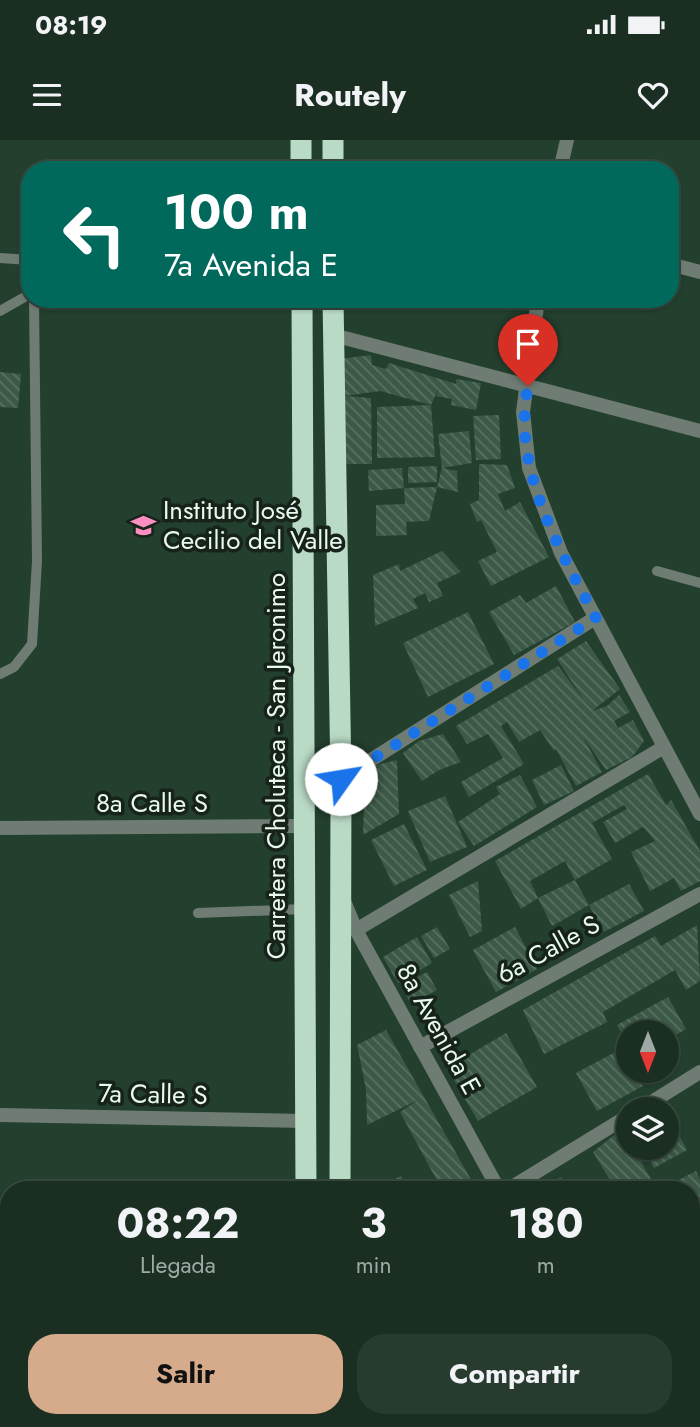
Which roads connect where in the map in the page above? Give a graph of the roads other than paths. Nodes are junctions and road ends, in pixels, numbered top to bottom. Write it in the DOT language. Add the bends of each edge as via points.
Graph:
graph roads {
  1 [pos="301,140"];
  2 [pos="333,140"];
  3 [pos="567,140"];
  4 [pos="301,161"];
  5 [pos="333,161"];
  6 [pos="562,161"];
  7 [pos="0,258"];
  8 [pos="21,259"];
  9 [pos="679,266"];
  10 [pos="700,272"];
  11 [pos="21,298"];
  12 [pos="34,308"];
  13 [pos="302,308"];
  14 [pos="333,308"];
  15 [pos="537,308"];
  16 [pos="0,311"];
  17 [pos="333,335"];
  18 [pos="528,386"];
  19 [pos="700,431"];
  20 [pos="657,571"];
  21 [pos="700,583"];
  22 [pos="596,618"];
  23 [pos="0,674"];
  24 [pos="664,747"];
  25 [pos="341,779"];
  26 [pos="700,814"];
  27 [pos="304,826"];
  28 [pos="0,828"];
  29 [pos="340,891"];
  30 [pos="700,894"];
  31 [pos="304,909"];
  32 [pos="198,913"];
  33 [pos="356,930"];
  34 [pos="420,1047"];
  35 [pos="700,1072"];
  36 [pos="660,1097"];
  37 [pos="0,1115"];
  38 [pos="305,1121"];
  39 [pos="616,1123"];
  40 [pos="306,1181"];
  41 [pos="340,1181"];
  42 [pos="494,1181"];
  43 [pos="522,1181"];
  1 -- 4 [label="highway"];
  2 -- 5 [label="highway"];
  3 -- 6 [label="street"];
  7 -- 8 [label="lane"];
  9 -- 10 [label="street"];
  11 -- 16 [label="lane"];
  12 -- 23 [label="lane" via="37,561 33,644 14,667"];
  13 -- 27 [label="highway, Carretera Choluteca - San Jeronimo"];
  14 -- 17 [label="highway"];
  15 -- 18 [label="street"];
  17 -- 18 [label="street"];
  17 -- 25 [label="highway"];
  18 -- 19 [label="street"];
  18 -- 22 [label="street" via="523,412 529,468 561,553"];
  20 -- 21 [label="lane"];
  22 -- 24 [label="street"];
  22 -- 25 [label="street"];
  24 -- 26 [label="street"];
  24 -- 33 [label="street"];
  25 -- 29 [label="highway"];
  27 -- 28 [label="street, 8a Calle S"];
  27 -- 31 [label="highway, Carretera Choluteca - San Jeronimo"];
  29 -- 33 [label="street, 8a Avenida E"];
  29 -- 41 [label="highway"];
  30 -- 34 [label="street, 6a Calle S"];
  31 -- 32 [label="lane"];
  31 -- 38 [label="highway, Carretera Choluteca - San Jeronimo"];
  33 -- 34 [label="street, 8a Avenida E"];
  34 -- 42 [label="street, 8a Avenida E"];
  35 -- 36 [label="street"];
  37 -- 38 [label="street, 7a Calle S"];
  38 -- 40 [label="highway, Carretera Choluteca - San Jeronimo"];
  39 -- 43 [label="street"];
}
